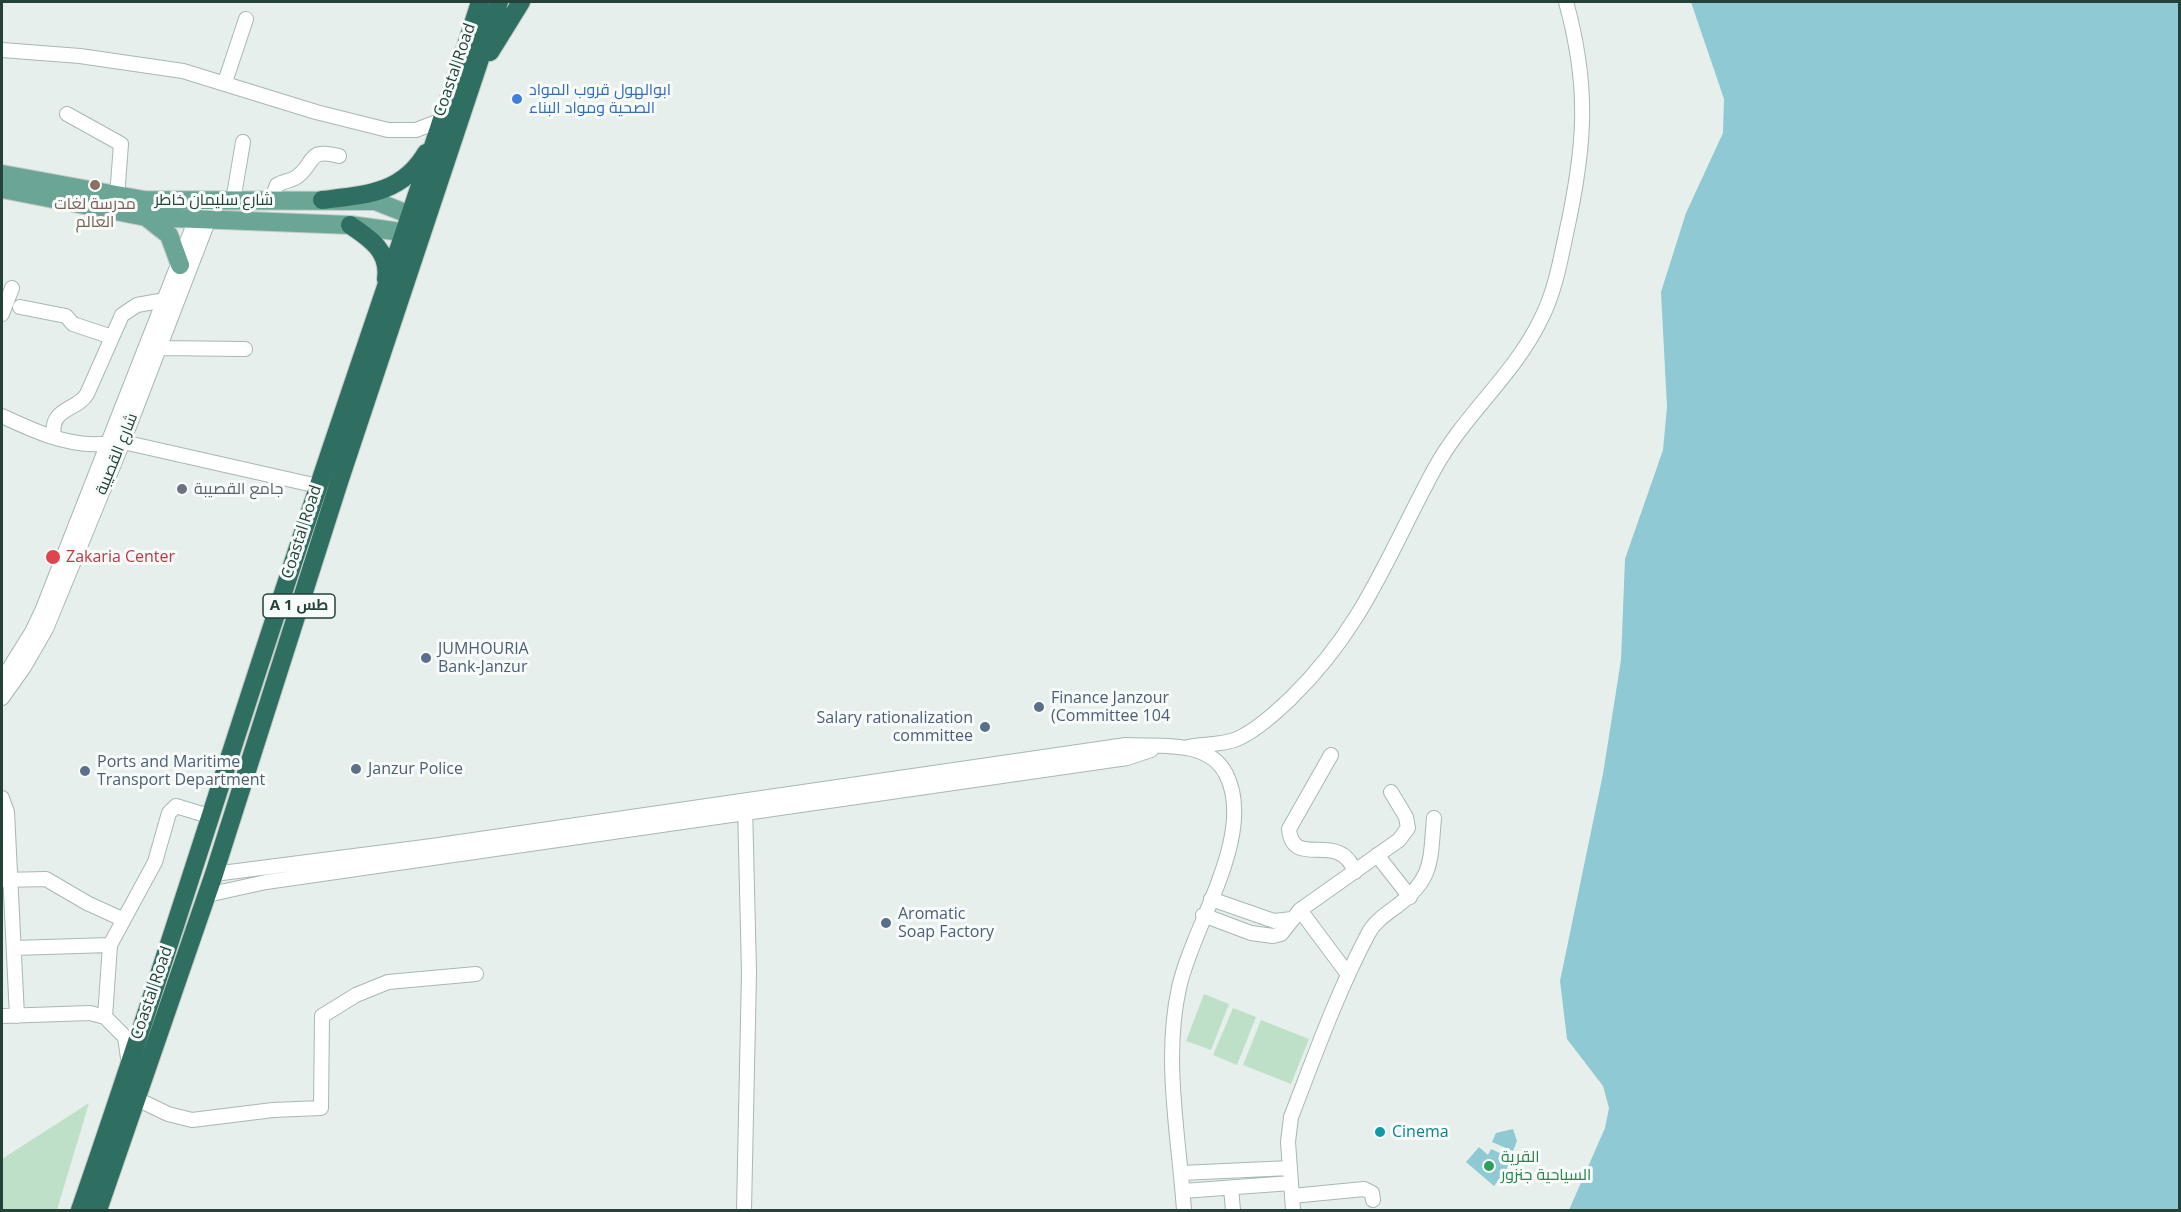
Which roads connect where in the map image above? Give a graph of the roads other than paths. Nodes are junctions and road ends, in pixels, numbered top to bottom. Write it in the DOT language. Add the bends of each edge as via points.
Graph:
graph roads {
  1 [pos="480,2"];
  2 [pos="499,2"];
  3 [pos="520,2"];
  4 [pos="1566,2"];
  5 [pos="246,19"];
  6 [pos="2,50"];
  7 [pos="225,82"];
  8 [pos="470,85"];
  9 [pos="67,114"];
  10 [pos="440,127"];
  11 [pos="243,142"];
  12 [pos="339,156"];
  13 [pos="2,174"];
  14 [pos="2,189"];
  15 [pos="117,197"];
  16 [pos="271,200"];
  17 [pos="322,200"];
  18 [pos="209,201"];
  19 [pos="233,201"];
  20 [pos="146,217"];
  21 [pos="418,218"];
  22 [pos="204,221"];
  23 [pos="350,225"];
  24 [pos="411,237"];
  25 [pos="180,265"];
  26 [pos="12,288"];
  27 [pos="384,298"];
  28 [pos="165,300"];
  29 [pos="20,307"];
  30 [pos="2,314"];
  31 [pos="112,337"];
  32 [pos="158,348"];
  33 [pos="245,349"];
  34 [pos="2,416"];
  35 [pos="54,437"];
  36 [pos="117,441"];
  37 [pos="318,486"];
  38 [pos="2,680"];
  39 [pos="2,698"];
  40 [pos="1188,747"];
  41 [pos="1331,755"];
  42 [pos="841,792"];
  43 [pos="1391,792"];
  44 [pos="2,798"];
  45 [pos="745,799"];
  46 [pos="746,814"];
  47 [pos="212,817"];
  48 [pos="1434,818"];
  49 [pos="1377,855"];
  50 [pos="1355,872"];
  51 [pos="214,874"];
  52 [pos="5,880"];
  53 [pos="207,895"];
  54 [pos="1410,897"];
  55 [pos="1210,900"];
  56 [pos="1203,915"];
  57 [pos="1296,915"];
  58 [pos="122,919"];
  59 [pos="110,945"];
  60 [pos="14,948"];
  61 [pos="1347,973"];
  62 [pos="476,974"];
  63 [pos="2,1016"];
  64 [pos="17,1016"];
  65 [pos="105,1017"];
  66 [pos="129,1067"];
  67 [pos="136,1099"];
  68 [pos="1290,1168"];
  69 [pos="1181,1173"];
  70 [pos="1231,1188"];
  71 [pos="1291,1189"];
  72 [pos="1183,1191"];
  73 [pos="1373,1200"];
  74 [pos="80,1210"];
  75 [pos="98,1210"];
  76 [pos="744,1210"];
  77 [pos="1184,1210"];
  78 [pos="1233,1210"];
  79 [pos="1293,1210"];
  1 -- 10 [label="highway, Coastal Road / A 1 طس"];
  2 -- 8 [label="highway, Coastal Road / A 1 طس"];
  3 -- 8 [label="highway"];
  4 -- 40 [label="street" via="1582,75 1580,173 1559,268 1541,321 1501,382 1447,447 1365,606 1341,642 1271,717 1236,740"];
  5 -- 7 [label="street"];
  6 -- 7 [label="street" via="153,65"];
  7 -- 10 [label="street" via="316,112 388,130"];
  8 -- 21 [label="highway, Coastal Road / A 1 طس"];
  9 -- 15 [label="street" via="121,144"];
  10 -- 17 [label="highway" via="423,159 407,178 374,194"];
  10 -- 21 [label="highway, Coastal Road / A 1 طس"];
  11 -- 19 [label="street"];
  12 -- 16 [label="street" via="322,152 311,158 294,178 277,184"];
  13 -- 15 [label="main road, شارع سليمان خاطر"];
  14 -- 20 [label="main road, شارع سليمان خاطر"];
  15 -- 18 [label="main road, شارع سليمان خاطر"];
  16 -- 17 [label="main road, شارع سليمان خاطر"];
  16 -- 19 [label="main road, شارع سليمان خاطر"];
  17 -- 21 [label="main road, شارع سليمان خاطر" via="375,201"];
  18 -- 19 [label="main road, شارع سليمان خاطر"];
  18 -- 22 [label="street"];
  20 -- 22 [label="main road, شارع سليمان خاطر"];
  20 -- 25 [label="main road" via="169,235"];
  21 -- 24 [label="highway, Coastal Road / A 1 طس"];
  22 -- 23 [label="main road, شارع سليمان خاطر"];
  22 -- 25 [label="street"];
  22 -- 32 [label="street, شارع القصيبة"];
  23 -- 24 [label="main road, شارع سليمان خاطر"];
  23 -- 27 [label="highway" via="378,245 383,254 387,272"];
  24 -- 27 [label="highway, Coastal Road / A 1 طس"];
  24 -- 51 [label="highway, Coastal Road / A 1 طس"];
  25 -- 28 [label="street"];
  26 -- 30 [label="street"];
  27 -- 37 [label="highway, Coastal Road / A 1 طس"];
  28 -- 31 [label="street" via="126,311"];
  28 -- 36 [label="street"];
  29 -- 31 [label="street" via="66,316 73,324"];
  31 -- 35 [label="street" via="87,394 80,402 63,409"];
  32 -- 33 [label="street"];
  32 -- 36 [label="street, شارع القصيبة"];
  34 -- 35 [label="street"];
  35 -- 36 [label="street" via="101,444"];
  36 -- 37 [label="street"];
  36 -- 38 [label="street" via="42,611"];
  36 -- 39 [label="street, شارع القصيبة" via="46,629"];
  37 -- 47 [label="highway, Coastal Road / A 1 طس"];
  40 -- 42 [label="street" via="1159,747 1127,758 1065,760"];
  40 -- 55 [label="street" via="1216,762 1226,774 1234,805 1228,851"];
  41 -- 50 [label="street" via="1288,829 1289,837 1301,848 1337,850 1346,855"];
  42 -- 45 [label="street"];
  42 -- 46 [label="street"];
  43 -- 49 [label="street" via="1408,828 1399,840"];
  44 -- 52 [label="street" via="7,812"];
  45 -- 46 [label="street"];
  45 -- 51 [label="street"];
  46 -- 53 [label="street" via="266,882"];
  46 -- 76 [label="street" via="749,972"];
  47 -- 58 [label="street" via="184,807 172,808 155,862"];
  47 -- 66 [label="highway, Coastal Road / A 1 طس"];
  48 -- 54 [label="street" via="1429,871"];
  49 -- 50 [label="street"];
  49 -- 54 [label="street"];
  50 -- 57 [label="street"];
  51 -- 53 [label="highway, Coastal Road / A 1 طس"];
  52 -- 58 [label="street" via="46,879"];
  52 -- 60 [label="street"];
  53 -- 67 [label="highway, Coastal Road / A 1 طس"];
  54 -- 61 [label="street" via="1369,931"];
  55 -- 56 [label="street"];
  55 -- 57 [label="street" via="1274,921"];
  56 -- 57 [label="street" via="1251,933 1273,936 1288,928"];
  56 -- 69 [label="street" via="1176,1006 1173,1064"];
  57 -- 61 [label="street"];
  58 -- 59 [label="street"];
  59 -- 60 [label="street"];
  59 -- 65 [label="street"];
  60 -- 64 [label="street"];
  61 -- 68 [label="street" via="1291,1117"];
  62 -- 67 [label="street" via="388,982 356,995 322,1016 321,1108 192,1120"];
  63 -- 64 [label="street"];
  64 -- 65 [label="street" via="90,1013"];
  65 -- 66 [label="street" via="124,1037"];
  66 -- 74 [label="highway, Coastal Road / A 1 طس"];
  67 -- 75 [label="highway, Coastal Road / A 1 طس"];
  68 -- 69 [label="street"];
  68 -- 71 [label="street"];
  69 -- 72 [label="street"];
  70 -- 71 [label="street"];
  70 -- 72 [label="street"];
  70 -- 78 [label="street"];
  71 -- 73 [label="street" via="1364,1189 1372,1193"];
  71 -- 79 [label="street"];
  72 -- 77 [label="street"];
}
